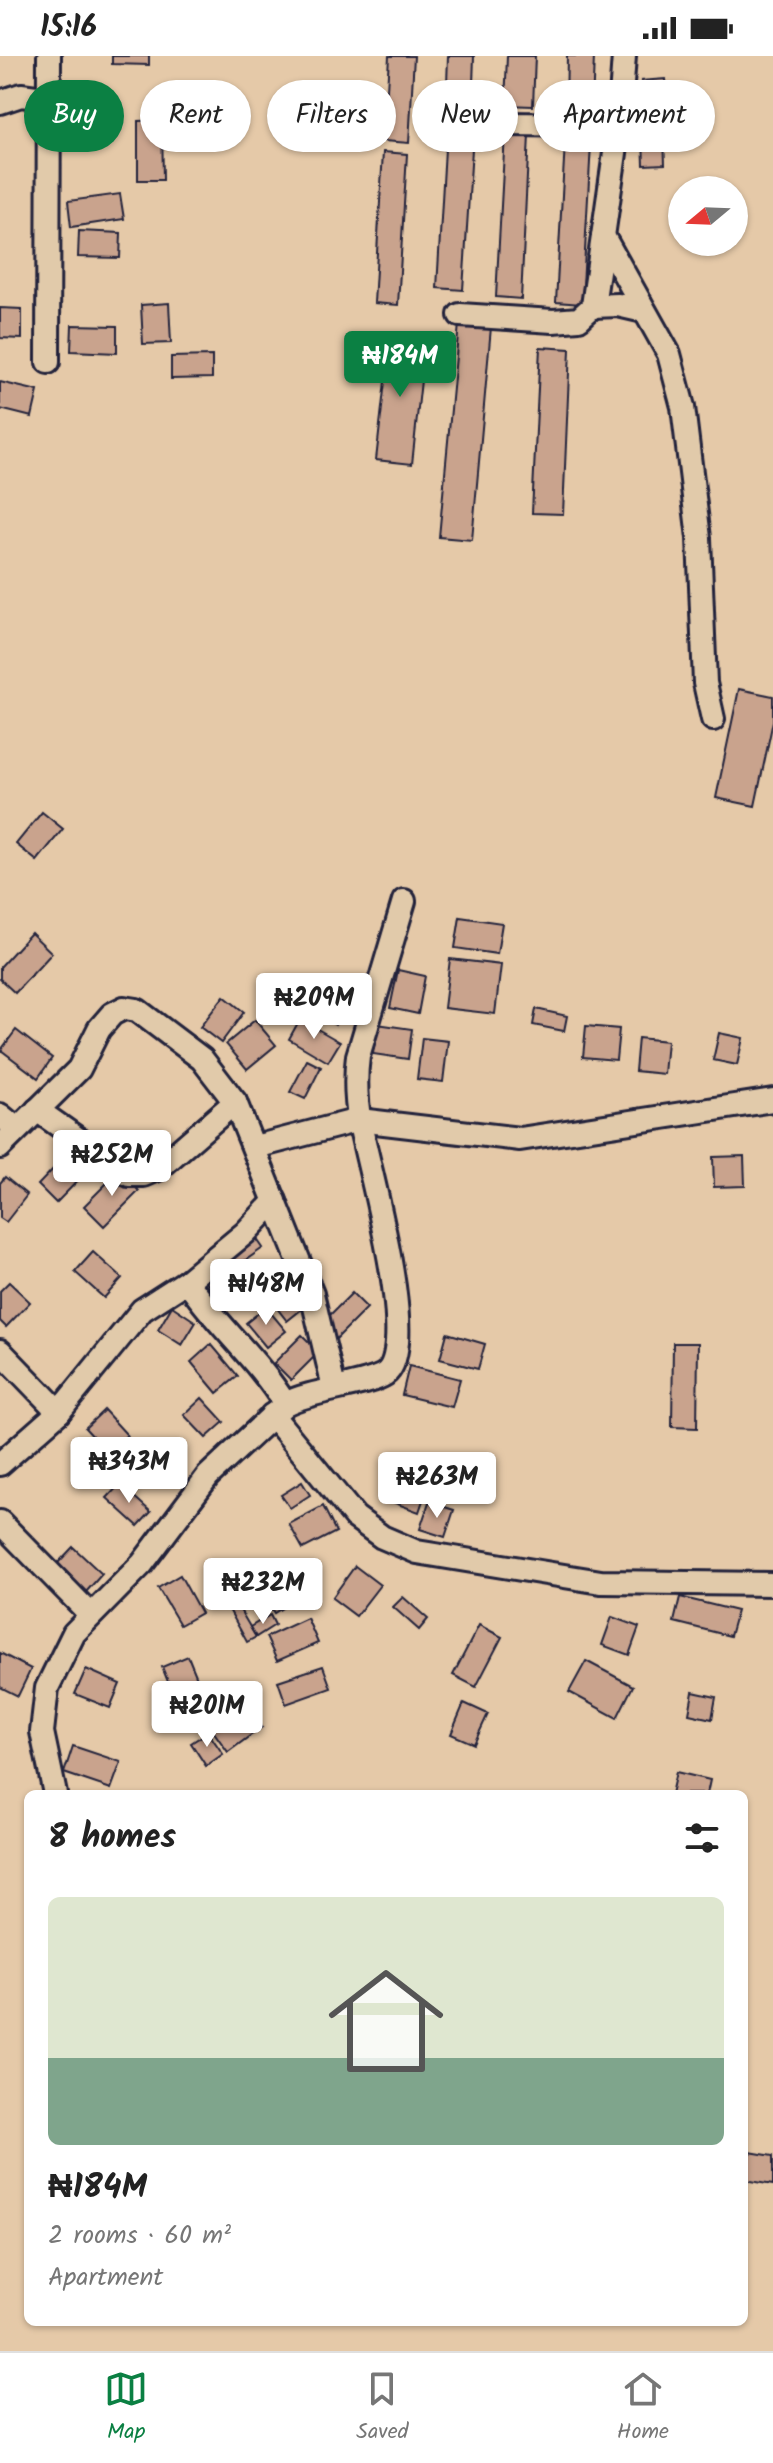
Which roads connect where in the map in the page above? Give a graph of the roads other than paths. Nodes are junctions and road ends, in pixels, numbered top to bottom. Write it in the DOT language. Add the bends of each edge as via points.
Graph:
graph roads {
  1 [pos="624,56"];
  2 [pos="49,63"];
  3 [pos="622,80"];
  4 [pos="11,99"];
  5 [pos="50,152"];
  6 [pos="615,152"];
  7 [pos="603,236"];
  8 [pos="593,306"];
  9 [pos="644,311"];
  10 [pos="460,315"];
  11 [pos="48,362"];
  12 [pos="713,719"];
  13 [pos="404,901"];
  14 [pos="773,1100"];
  15 [pos="235,1102"];
  16 [pos="37,1110"];
  17 [pos="359,1120"];
  18 [pos="9,1122"];
  19 [pos="0,1147"];
  20 [pos="255,1147"];
  21 [pos="275,1201"];
  22 [pos="187,1281"];
  23 [pos="0,1351"];
  24 [pos="334,1388"];
  25 [pos="278,1410"];
  26 [pos="59,1412"];
  27 [pos="0,1464"];
  28 [pos="0,1522"];
  29 [pos="773,1584"];
  30 [pos="91,1615"];
  31 [pos="54,1790"];
  1 -- 3 [label="street"];
  2 -- 4 [label="street"];
  5 -- 11 [label="street"];
  6 -- 7 [label="street"];
  7 -- 8 [label="street"];
  7 -- 9 [label="street"];
  8 -- 9 [label="street"];
  8 -- 10 [label="street" via="579,319 553,321"];
  9 -- 12 [label="street" via="669,354 683,407 699,538 705,683"];
  13 -- 17 [label="street" via="358,1056"];
  14 -- 17 [label="street" via="520,1139"];
  15 -- 16 [label="street" via="158,1169 144,1175 129,1175"];
  15 -- 16 [label="street" via="202,1059 137,1010 124,1008 99,1029 79,1069"];
  15 -- 20 [label="street"];
  16 -- 18 [label="street"];
  17 -- 20 [label="street"];
  17 -- 24 [label="street" via="400,1337 396,1362 384,1375"];
  18 -- 19 [label="street"];
  20 -- 21 [label="street"];
  21 -- 22 [label="street"];
  21 -- 24 [label="street" via="312,1294"];
  22 -- 25 [label="street" via="207,1311 270,1379"];
  22 -- 26 [label="street" via="142,1310"];
  23 -- 26 [label="street"];
  24 -- 25 [label="street"];
  25 -- 29 [label="street" via="355,1517 382,1537 417,1552 601,1582"];
  25 -- 30 [label="street" via="208,1476 142,1564"];
  26 -- 27 [label="street"];
  28 -- 30 [label="street"];
  30 -- 31 [label="street" via="74,1633 47,1688 42,1732"];
}
